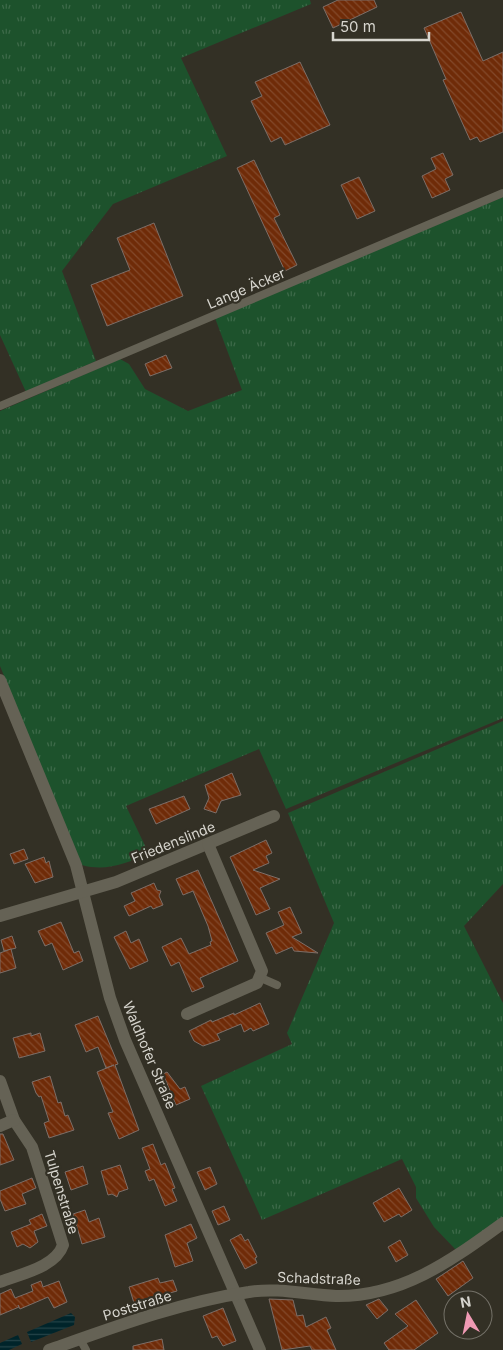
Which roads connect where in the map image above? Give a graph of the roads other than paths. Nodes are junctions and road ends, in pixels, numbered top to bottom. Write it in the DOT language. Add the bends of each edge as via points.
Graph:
graph roads {
  1 [pos="503,194"];
  2 [pos="0,406"];
  3 [pos="0,680"];
  4 [pos="274,816"];
  5 [pos="208,844"];
  6 [pos="84,893"];
  7 [pos="0,916"];
  8 [pos="260,978"];
  9 [pos="277,986"];
  10 [pos="187,1014"];
  11 [pos="0,1081"];
  12 [pos="14,1120"];
  13 [pos="0,1126"];
  14 [pos="503,1223"];
  15 [pos="0,1282"];
  16 [pos="235,1294"];
  17 [pos="83,1345"];
  18 [pos="49,1350"];
  19 [pos="260,1350"];
  1 -- 2 [label="lane, Lange Äcker"];
  3 -- 6 [label="street, Waldhofer Straße"];
  4 -- 5 [label="street, Friedenslinde"];
  5 -- 6 [label="street, Friedenslinde"];
  5 -- 8 [label="street" via="260,964"];
  6 -- 7 [label="street, Friedenslinde"];
  6 -- 16 [label="street, Waldhofer Straße" via="110,998 125,1040"];
  8 -- 9 [label="lane"];
  8 -- 10 [label="street" via="251,986"];
  11 -- 12 [label="street, Tulpenstraße"];
  12 -- 13 [label="street"];
  12 -- 15 [label="street, Tulpenstraße" via="32,1147 63,1245 52,1261"];
  14 -- 16 [label="street, Schadstraße" via="448,1262 391,1289 362,1295 252,1291"];
  16 -- 17 [label="street, Poststraße" via="168,1312"];
  16 -- 19 [label="street, Waldhofer Straße"];
  17 -- 18 [label="street, Poststraße"];
}
